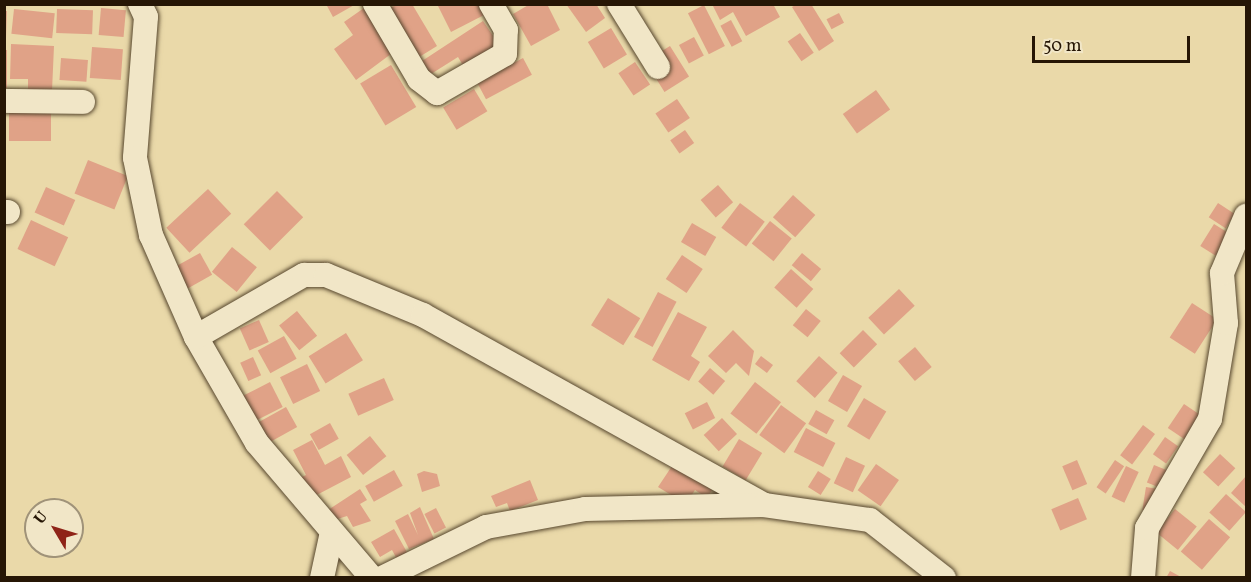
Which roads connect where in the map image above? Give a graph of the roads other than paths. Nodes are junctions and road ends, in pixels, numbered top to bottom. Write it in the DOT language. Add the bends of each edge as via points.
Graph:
graph roads {
  1 [pos="140,4"];
  2 [pos="375,4"];
  3 [pos="491,4"];
  4 [pos="620,4"];
  5 [pos="658,67"];
  6 [pos="4,100"];
  7 [pos="83,102"];
  8 [pos="1246,216"];
  9 [pos="196,337"];
  10 [pos="764,505"];
  11 [pos="332,532"];
  12 [pos="322,578"];
  13 [pos="372,578"];
  14 [pos="382,578"];
  15 [pos="944,578"];
  16 [pos="1143,578"];
  1 -- 9 [label="street" via="146,17 135,134 137,182 151,235"];
  2 -- 3 [label="street" via="419,79 437,93 505,54 506,30"];
  4 -- 5 [label="street"];
  6 -- 7 [label="street"];
  8 -- 16 [label="street" via="1222,273 1226,323 1210,418 1147,528"];
  9 -- 10 [label="street" via="304,275 326,275 423,315"];
  9 -- 11 [label="street" via="257,443"];
  10 -- 14 [label="street" via="585,509 486,526"];
  10 -- 15 [label="street" via="870,520"];
  11 -- 12 [label="street"];
  11 -- 13 [label="street"];
}
